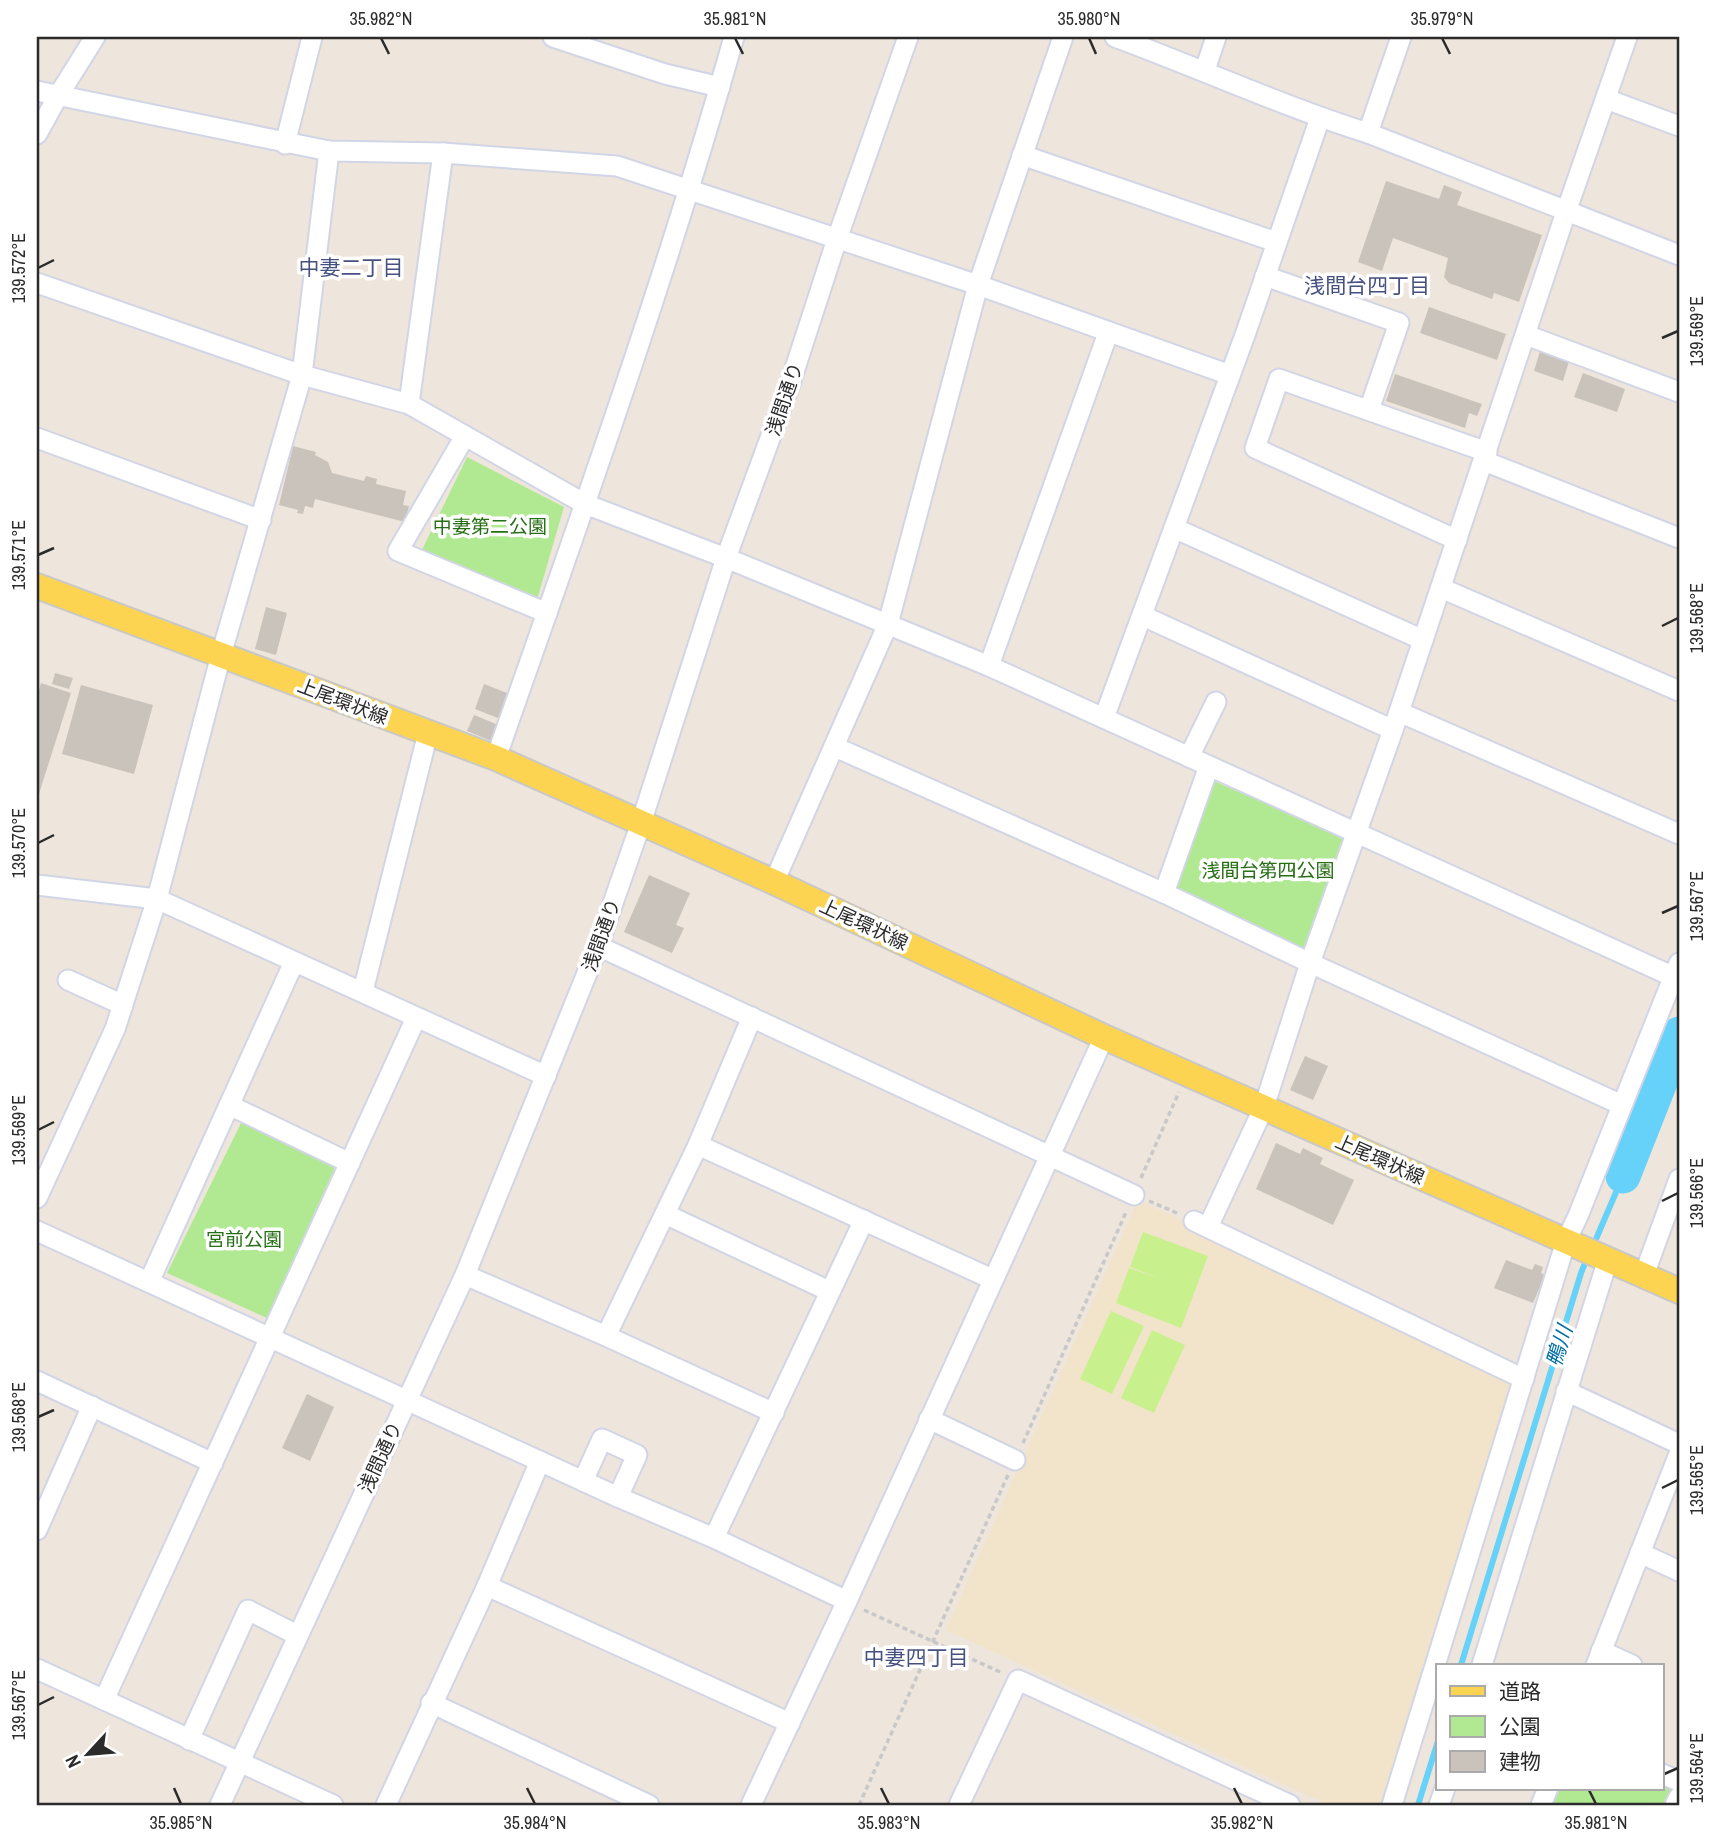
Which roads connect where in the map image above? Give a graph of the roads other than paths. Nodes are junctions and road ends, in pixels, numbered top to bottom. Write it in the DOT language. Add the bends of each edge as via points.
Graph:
graph roads {
  1 [pos="95,37"];
  2 [pos="312,37"];
  3 [pos="553,37"];
  4 [pos="734,37"];
  5 [pos="908,37"];
  6 [pos="1063,37"];
  7 [pos="1115,37"];
  8 [pos="1216,37"];
  9 [pos="1401,37"];
  10 [pos="1627,37"];
  11 [pos="583,41"];
  12 [pos="1205,71"];
  13 [pos="720,87"];
  14 [pos="37,91"];
  15 [pos="58,96"];
  16 [pos="1606,99"];
  17 [pos="1320,118"];
  18 [pos="1679,126"];
  19 [pos="1368,133"];
  20 [pos="37,134"];
  21 [pos="285,144"];
  22 [pos="329,151"];
  23 [pos="443,153"];
  24 [pos="1022,155"];
  25 [pos="691,189"];
  26 [pos="1566,212"];
  27 [pos="837,239"];
  28 [pos="1276,242"];
  29 [pos="1679,255"];
  30 [pos="1265,276"];
  31 [pos="37,283"];
  32 [pos="978,285"];
  33 [pos="1108,333"];
  34 [pos="1526,335"];
  35 [pos="302,375"];
  36 [pos="1230,375"];
  37 [pos="1679,392"];
  38 [pos="410,404"];
  39 [pos="1368,410"];
  40 [pos="465,436"];
  41 [pos="37,438"];
  42 [pos="1486,456"];
  43 [pos="585,504"];
  44 [pos="261,520"];
  45 [pos="1174,528"];
  46 [pos="1679,538"];
  47 [pos="1457,540"];
  48 [pos="726,558"];
  49 [pos="37,586"];
  50 [pos="1441,589"];
  51 [pos="547,613"];
  52 [pos="1143,616"];
  53 [pos="888,624"];
  54 [pos="1423,640"];
  55 [pos="221,655"];
  56 [pos="989,666"];
  57 [pos="1679,691"];
  58 [pos="1216,702"];
  59 [pos="1104,718"];
  60 [pos="1396,721"];
  61 [pos="428,733"];
  62 [pos="835,747"];
  63 [pos="1189,757"];
  64 [pos="496,758"];
  65 [pos="1209,766"];
  66 [pos="641,823"];
  67 [pos="1356,834"];
  68 [pos="1679,834"];
  69 [pos="774,882"];
  70 [pos="37,885"];
  71 [pos="1164,893"];
  72 [pos="157,899"];
  73 [pos="598,946"];
  74 [pos="294,962"];
  75 [pos="1310,963"];
  76 [pos="1677,970"];
  77 [pos="68,980"];
  78 [pos="363,991"];
  79 [pos="123,1005"];
  80 [pos="752,1017"];
  81 [pos="416,1018"];
  82 [pos="1104,1037"];
  83 [pos="546,1076"];
  84 [pos="229,1105"];
  85 [pos="1622,1105"];
  86 [pos="1264,1107"];
  87 [pos="698,1145"];
  88 [pos="1049,1155"];
  89 [pos="350,1163"];
  90 [pos="1679,1179"];
  91 [pos="39,1186"];
  92 [pos="1134,1195"];
  93 [pos="664,1214"];
  94 [pos="864,1220"];
  95 [pos="37,1231"];
  96 [pos="1566,1241"];
  97 [pos="1608,1259"];
  98 [pos="465,1275"];
  99 [pos="1644,1275"];
  100 [pos="992,1279"];
  101 [pos="149,1282"];
  102 [pos="829,1291"];
  103 [pos="1679,1291"];
  104 [pos="606,1336"];
  105 [pos="270,1338"];
  106 [pos="1524,1379"];
  107 [pos="37,1381"];
  108 [pos="1566,1391"];
  109 [pos="407,1400"];
  110 [pos="92,1406"];
  111 [pos="774,1413"];
  112 [pos="929,1419"];
  113 [pos="1679,1444"];
  114 [pos="1679,1454"];
  115 [pos="1015,1460"];
  116 [pos="540,1461"];
  117 [pos="213,1463"];
  118 [pos="583,1481"];
  119 [pos="618,1497"];
  120 [pos="37,1530"];
  121 [pos="714,1538"];
  122 [pos="1640,1553"];
  123 [pos="1679,1571"];
  124 [pos="487,1586"];
  125 [pos="846,1601"];
  126 [pos="297,1635"];
  127 [pos="1599,1658"];
  128 [pos="1482,1664"];
  129 [pos="1627,1664"];
  130 [pos="37,1669"];
  131 [pos="104,1700"];
  132 [pos="431,1703"];
  133 [pos="790,1723"];
  134 [pos="189,1740"];
  135 [pos="239,1763"];
  136 [pos="1679,1797"];
  137 [pos="220,1805"];
  138 [pos="333,1805"];
  139 [pos="386,1805"];
  140 [pos="649,1805"];
  141 [pos="751,1805"];
  142 [pos="961,1805"];
  143 [pos="1290,1805"];
  144 [pos="1392,1805"];
  145 [pos="1675,1805"];
  1 -- 15 [label="street"];
  2 -- 21 [label="street"];
  3 -- 11 [label="street"];
  4 -- 13 [label="street"];
  5 -- 27 [label="street, 浅間通り"];
  6 -- 24 [label="street"];
  7 -- 12 [label="street"];
  8 -- 12 [label="street"];
  9 -- 19 [label="street"];
  10 -- 16 [label="street"];
  11 -- 13 [label="street" via="665,74"];
  12 -- 17 [label="street"];
  13 -- 25 [label="street"];
  14 -- 15 [label="street"];
  15 -- 20 [label="street"];
  15 -- 21 [label="street"];
  16 -- 18 [label="street"];
  16 -- 26 [label="street"];
  17 -- 19 [label="street"];
  17 -- 28 [label="street"];
  19 -- 26 [label="street"];
  21 -- 22 [label="street"];
  22 -- 23 [label="street"];
  22 -- 35 [label="street"];
  23 -- 25 [label="street" via="617,166"];
  23 -- 38 [label="street"];
  24 -- 28 [label="street"];
  24 -- 32 [label="street"];
  25 -- 27 [label="street"];
  25 -- 43 [label="street"];
  26 -- 29 [label="street"];
  26 -- 34 [label="street"];
  27 -- 32 [label="street"];
  27 -- 48 [label="street, 浅間通り"];
  28 -- 30 [label="street"];
  30 -- 36 [label="street"];
  30 -- 39 [label="street" via="1399,323"];
  31 -- 35 [label="street"];
  32 -- 33 [label="street"];
  32 -- 53 [label="street"];
  33 -- 36 [label="street"];
  33 -- 56 [label="street"];
  34 -- 37 [label="street"];
  34 -- 42 [label="street"];
  35 -- 38 [label="street"];
  35 -- 44 [label="street"];
  36 -- 45 [label="street"];
  38 -- 40 [label="street"];
  39 -- 42 [label="street"];
  39 -- 47 [label="street" via="1279,379 1255,448"];
  40 -- 43 [label="street"];
  40 -- 51 [label="street" via="398,551"];
  41 -- 44 [label="street"];
  42 -- 46 [label="street"];
  42 -- 47 [label="street"];
  43 -- 48 [label="street"];
  43 -- 51 [label="street"];
  44 -- 55 [label="street"];
  45 -- 52 [label="street"];
  45 -- 54 [label="street"];
  47 -- 50 [label="street"];
  48 -- 53 [label="street"];
  48 -- 66 [label="street, 浅間通り"];
  49 -- 55 [label="main road, 上尾環状線"];
  50 -- 54 [label="street"];
  50 -- 57 [label="street"];
  51 -- 64 [label="street"];
  52 -- 59 [label="street"];
  52 -- 60 [label="street"];
  53 -- 56 [label="street"];
  53 -- 62 [label="street"];
  54 -- 60 [label="street"];
  55 -- 61 [label="main road, 上尾環状線"];
  55 -- 72 [label="street"];
  56 -- 59 [label="street"];
  58 -- 63 [label="street"];
  59 -- 63 [label="street"];
  60 -- 67 [label="street"];
  60 -- 68 [label="street"];
  61 -- 64 [label="main road, 上尾環状線"];
  61 -- 78 [label="street"];
  62 -- 69 [label="street"];
  62 -- 71 [label="street"];
  63 -- 65 [label="street"];
  64 -- 66 [label="main road, 上尾環状線"];
  65 -- 67 [label="street"];
  65 -- 71 [label="street"];
  66 -- 69 [label="main road, 上尾環状線"];
  66 -- 73 [label="street, 浅間通り"];
  67 -- 75 [label="street"];
  67 -- 76 [label="street"];
  69 -- 82 [label="main road, 上尾環状線"];
  70 -- 72 [label="street"];
  71 -- 75 [label="street"];
  72 -- 74 [label="street"];
  72 -- 79 [label="street"];
  73 -- 80 [label="street"];
  73 -- 83 [label="street, 浅間通り"];
  74 -- 78 [label="street"];
  74 -- 84 [label="street"];
  75 -- 85 [label="street"];
  75 -- 86 [label="street"];
  76 -- 85 [label="street"];
  77 -- 79 [label="street"];
  78 -- 81 [label="street"];
  79 -- 91 [label="street"];
  80 -- 87 [label="street"];
  80 -- 88 [label="street"];
  81 -- 83 [label="street"];
  81 -- 89 [label="street"];
  82 -- 86 [label="main road, 上尾環状線"];
  82 -- 88 [label="street"];
  83 -- 98 [label="street, 浅間通り"];
  84 -- 89 [label="street"];
  84 -- 101 [label="street"];
  85 -- 96 [label="street"];
  86 -- 96 [label="main road, 上尾環状線"];
  86 -- 106 [label="street" via="1201,1224"];
  87 -- 93 [label="street"];
  87 -- 94 [label="street"];
  88 -- 92 [label="street"];
  88 -- 100 [label="street"];
  89 -- 105 [label="street"];
  90 -- 99 [label="street"];
  93 -- 102 [label="street"];
  93 -- 104 [label="street"];
  94 -- 100 [label="street"];
  94 -- 102 [label="street"];
  95 -- 101 [label="street"];
  96 -- 97 [label="main road, 上尾環状線"];
  96 -- 106 [label="street"];
  97 -- 99 [label="main road, 上尾環状線"];
  97 -- 108 [label="street"];
  98 -- 104 [label="street"];
  98 -- 109 [label="street, 浅間通り"];
  99 -- 103 [label="main road, 上尾環状線"];
  100 -- 112 [label="street"];
  101 -- 105 [label="street"];
  102 -- 111 [label="street"];
  104 -- 111 [label="street"];
  105 -- 109 [label="street"];
  105 -- 117 [label="street"];
  106 -- 144 [label="street"];
  107 -- 110 [label="street"];
  108 -- 113 [label="street"];
  108 -- 128 [label="street"];
  109 -- 116 [label="street"];
  109 -- 126 [label="street, 浅間通り"];
  110 -- 117 [label="street"];
  110 -- 120 [label="street"];
  111 -- 121 [label="street"];
  112 -- 115 [label="street"];
  112 -- 125 [label="street"];
  114 -- 122 [label="street"];
  116 -- 118 [label="street"];
  116 -- 124 [label="street"];
  117 -- 131 [label="street"];
  118 -- 119 [label="street"];
  118 -- 119 [label="street" via="602,1439 637,1455"];
  119 -- 121 [label="street"];
  121 -- 125 [label="street"];
  122 -- 123 [label="street"];
  122 -- 127 [label="street"];
  124 -- 132 [label="street"];
  124 -- 133 [label="street"];
  125 -- 133 [label="street"];
  126 -- 134 [label="street" via="248,1610"];
  126 -- 135 [label="street, 浅間通り"];
  127 -- 129 [label="street"];
  130 -- 131 [label="street"];
  131 -- 134 [label="street"];
  132 -- 139 [label="street"];
  132 -- 140 [label="street"];
  133 -- 141 [label="street"];
  134 -- 135 [label="street"];
  135 -- 137 [label="street, 浅間通り"];
  135 -- 138 [label="street"];
  136 -- 145 [label="street"];
  142 -- 143 [label="street" via="1017,1680"];
}
